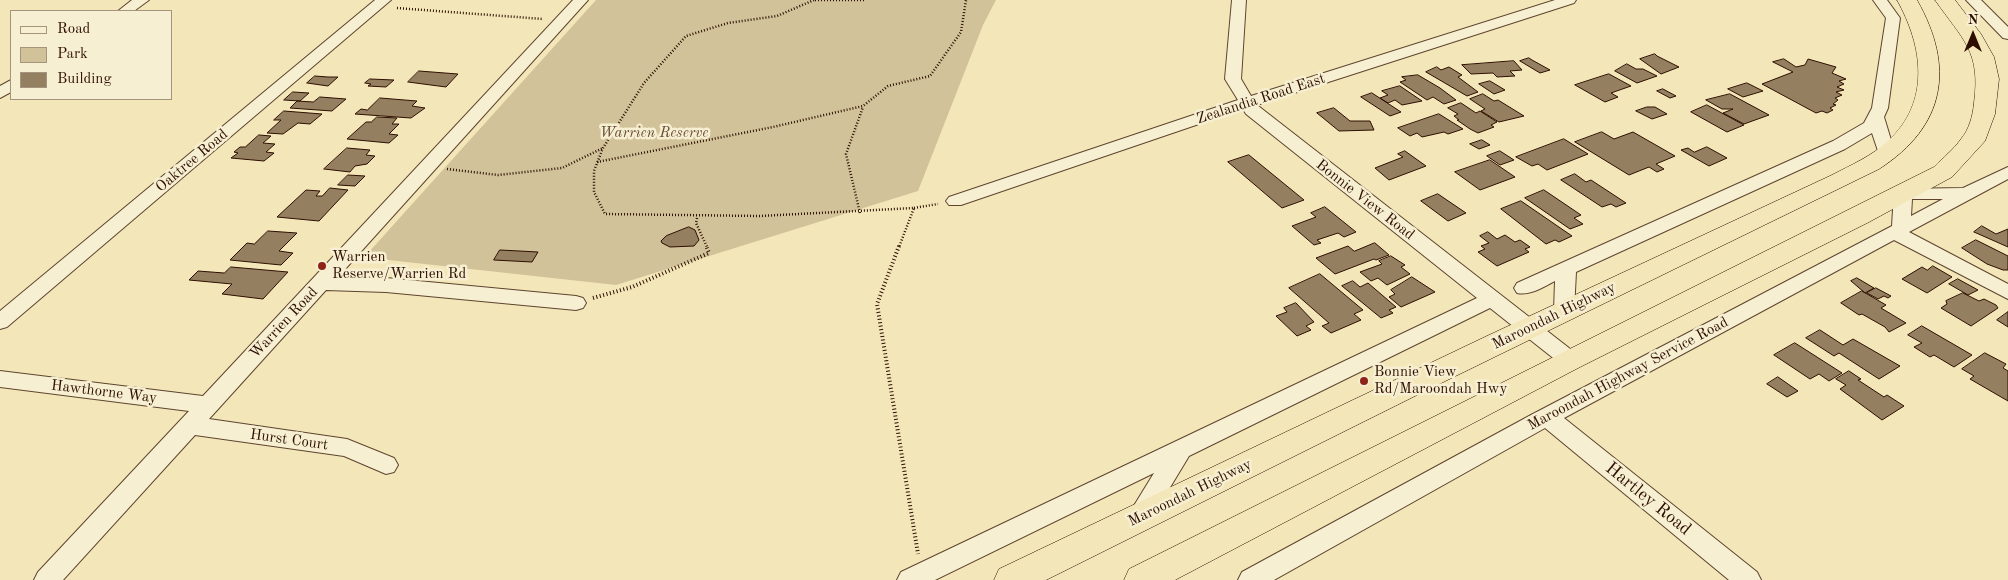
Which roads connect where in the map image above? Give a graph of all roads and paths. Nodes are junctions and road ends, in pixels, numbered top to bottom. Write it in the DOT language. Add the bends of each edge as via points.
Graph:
graph roads {
  1 [pos="142,0"];
  2 [pos="581,0"];
  3 [pos="814,0"];
  4 [pos="864,0"];
  5 [pos="966,0"];
  6 [pos="1239,0"];
  7 [pos="1569,0"];
  8 [pos="1880,0"];
  9 [pos="1907,0"];
  10 [pos="1945,0"];
  11 [pos="1973,0"];
  12 [pos="380,3"];
  13 [pos="127,10"];
  14 [pos="563,20"];
  15 [pos="2008,34"];
  16 [pos="1246,103"];
  17 [pos="863,106"];
  18 [pos="1876,117"];
  19 [pos="603,148"];
  20 [pos="1886,153"];
  21 [pos="597,162"];
  22 [pos="427,168"];
  23 [pos="2007,175"];
  24 [pos="1903,193"];
  25 [pos="1969,194"];
  26 [pos="955,201"];
  27 [pos="914,208"];
  28 [pos="860,213"];
  29 [pos="698,218"];
  30 [pos="1898,232"];
  31 [pos="1566,269"];
  32 [pos="321,283"];
  33 [pos="1524,288"];
  34 [pos="2008,292"];
  35 [pos="1490,300"];
  36 [pos="576,304"];
  37 [pos="1564,311"];
  38 [pos="0,322"];
  39 [pos="1528,329"];
  40 [pos="1570,360"];
  41 [pos="0,379"];
  42 [pos="208,405"];
  43 [pos="1547,417"];
  44 [pos="189,426"];
  45 [pos="1180,451"];
  46 [pos="386,465"];
  47 [pos="1139,517"];
  48 [pos="916,577"];
  49 [pos="47,580"];
  50 [pos="1012,580"];
  51 [pos="1142,580"];
  52 [pos="1251,580"];
  53 [pos="1748,580"];
  1 -- 13 [label="street"];
  2 -- 14 [label="street, Warrien Road"];
  3 -- 4 [label="path"];
  3 -- 19 [label="path" via="777,16 728,23 686,36 644,83"];
  5 -- 17 [label="path" via="961,32 930,76 888,86"];
  6 -- 16 [label="street, Bonnie View Road" via="1233,79"];
  7 -- 16 [label="street, Zealandia Road East"];
  8 -- 18 [label="street" via="1893,18"];
  9 -- 20 [label="highway, Maroondah Highway" via="1922,27 1928,47 1926,103 1903,141"];
  10 -- 24 [label="highway" via="1971,34 1983,57 1988,79 1984,114 1973,141 1943,172"];
  11 -- 15 [label="street"];
  12 -- 14 [label="path"];
  12 -- 38 [label="street, Oaktree Road"];
  14 -- 22 [label="street, Warrien Road"];
  16 -- 26 [label="street, Zealandia Road East"];
  16 -- 35 [label="street, Bonnie View Road"];
  17 -- 21 [label="path"];
  17 -- 28 [label="path" via="846,154"];
  18 -- 20 [label="street"];
  18 -- 31 [label="street" via="1871,126 1839,145"];
  19 -- 21 [label="path"];
  19 -- 22 [label="path" via="562,168 498,175"];
  20 -- 37 [label="highway, Maroondah Highway" via="1856,173"];
  21 -- 29 [label="path" via="594,192 605,214"];
  22 -- 32 [label="street, Warrien Road"];
  23 -- 25 [label="street, Maroondah Highway Service Road"];
  24 -- 25 [label="street"];
  24 -- 30 [label="street"];
  24 -- 40 [label="highway"];
  25 -- 30 [label="street, Maroondah Highway Service Road"];
  26 -- 27 [label="path"];
  27 -- 28 [label="path"];
  27 -- 48 [label="path" via="877,304"];
  28 -- 29 [label="path"];
  29 -- 36 [label="path" via="696,223 709,253 632,287"];
  30 -- 34 [label="street"];
  30 -- 43 [label="street, Maroondah Highway Service Road"];
  31 -- 33 [label="street"];
  31 -- 37 [label="street"];
  32 -- 36 [label="street"];
  32 -- 42 [label="street, Warrien Road"];
  35 -- 39 [label="street, Bonnie View Road"];
  35 -- 45 [label="street"];
  37 -- 39 [label="highway, Maroondah Highway"];
  39 -- 40 [label="street, Bonnie View Road"];
  39 -- 47 [label="highway, Maroondah Highway"];
  40 -- 51 [label="highway"];
  41 -- 42 [label="street, Hawthorne Way"];
  42 -- 44 [label="street, Warrien Road"];
  43 -- 52 [label="street, Maroondah Highway Service Road"];
  43 -- 53 [label="street, Hartley Road"];
  44 -- 46 [label="street, Hurst Court" via="347,448"];
  44 -- 49 [label="street, Warrien Road"];
  45 -- 47 [label="street"];
  45 -- 48 [label="street"];
  47 -- 50 [label="highway, Maroondah Highway"];
}
